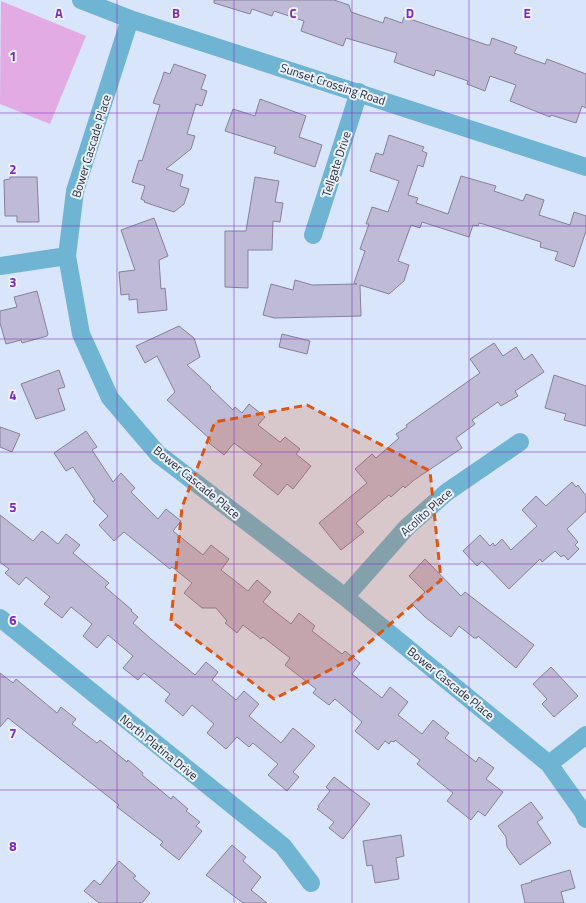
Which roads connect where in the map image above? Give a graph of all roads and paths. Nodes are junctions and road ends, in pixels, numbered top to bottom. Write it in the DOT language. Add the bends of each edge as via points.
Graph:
graph roads {
  1 [pos="81,0"];
  2 [pos="130,18"];
  3 [pos="359,92"];
  4 [pos="586,168"];
  5 [pos="313,235"];
  6 [pos="67,256"];
  7 [pos="0,266"];
  8 [pos="520,442"];
  9 [pos="345,597"];
  10 [pos="0,618"];
  11 [pos="586,735"];
  12 [pos="549,764"];
  13 [pos="586,819"];
  14 [pos="311,883"];
  1 -- 2 [label="street, Sunset Crossing Road"];
  2 -- 3 [label="street, Sunset Crossing Road"];
  2 -- 6 [label="street, Bower Cascade Place" via="75,191"];
  3 -- 4 [label="street, Sunset Crossing Road"];
  3 -- 5 [label="street, Tellgate Drive"];
  6 -- 7 [label="street"];
  6 -- 9 [label="street, Bower Cascade Place" via="81,334 110,398 158,454"];
  8 -- 9 [label="street, Acolito Place" via="447,492 406,527"];
  9 -- 12 [label="street, Bower Cascade Place"];
  10 -- 14 [label="street, North Platina Drive" via="283,846"];
  11 -- 12 [label="street"];
  12 -- 13 [label="street, Bower Cascade Place"];
}
